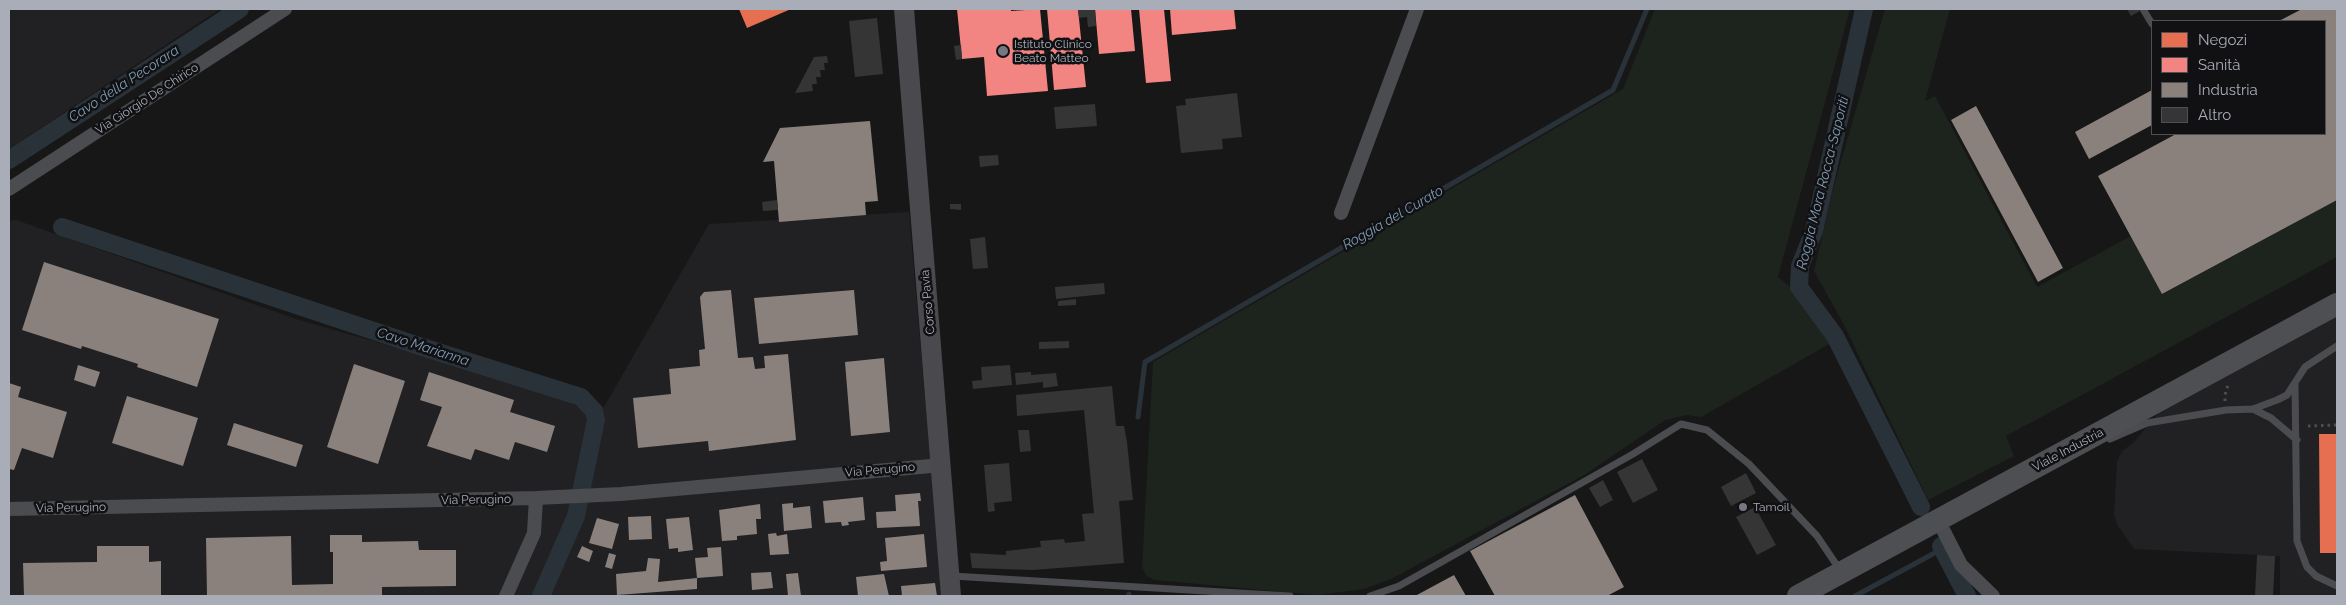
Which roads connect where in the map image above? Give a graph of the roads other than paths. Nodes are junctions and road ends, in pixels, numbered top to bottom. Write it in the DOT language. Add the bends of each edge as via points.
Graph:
graph roads {
  1 [pos="285,9"];
  2 [pos="904,9"];
  3 [pos="1417,9"];
  4 [pos="2143,9"];
  5 [pos="2151,22"];
  6 [pos="9,189"];
  7 [pos="1341,213"];
  8 [pos="2337,304"];
  9 [pos="2337,346"];
  10 [pos="2295,385"];
  11 [pos="2253,409"];
  12 [pos="2297,440"];
  13 [pos="2101,444"];
  14 [pos="942,465"];
  15 [pos="2016,488"];
  16 [pos="1981,497"];
  17 [pos="536,498"];
  18 [pos="9,509"];
  19 [pos="1938,520"];
  20 [pos="1842,573"];
  21 [pos="949,576"];
  22 [pos="2337,586"];
  23 [pos="506,596"];
  24 [pos="951,596"];
  25 [pos="1290,596"];
  26 [pos="1370,596"];
  27 [pos="1798,596"];
  28 [pos="1993,596"];
  1 -- 6 [label="street, Via Giorgio De Chirico"];
  2 -- 14 [label="street, Corso Pavia"];
  3 -- 7 [label="street"];
  4 -- 5 [label="lane"];
  8 -- 16 [label="main road, Viale Industria"];
  9 -- 10 [label="lane" via="2305,367"];
  10 -- 11 [label="lane" via="2287,395"];
  10 -- 12 [label="lane"];
  11 -- 12 [label="lane" via="2271,418"];
  11 -- 13 [label="lane" via="2226,410 2147,423"];
  12 -- 22 [label="lane" via="2297,541 2300,554 2316,576"];
  14 -- 17 [label="street, Via Perugino"];
  14 -- 21 [label="street, Corso Pavia"];
  15 -- 16 [label="lane"];
  16 -- 19 [label="main road, Viale Industria"];
  17 -- 18 [label="street, Via Perugino"];
  17 -- 23 [label="street" via="534,533"];
  19 -- 20 [label="main road, Viale Industria"];
  19 -- 28 [label="street" via="1961,565"];
  20 -- 26 [label="lane" via="1817,536 1749,464 1707,430 1681,424 1399,586"];
  20 -- 27 [label="main road, Viale Industria"];
  21 -- 24 [label="street, Corso Pavia"];
  21 -- 25 [label="lane"];
}
